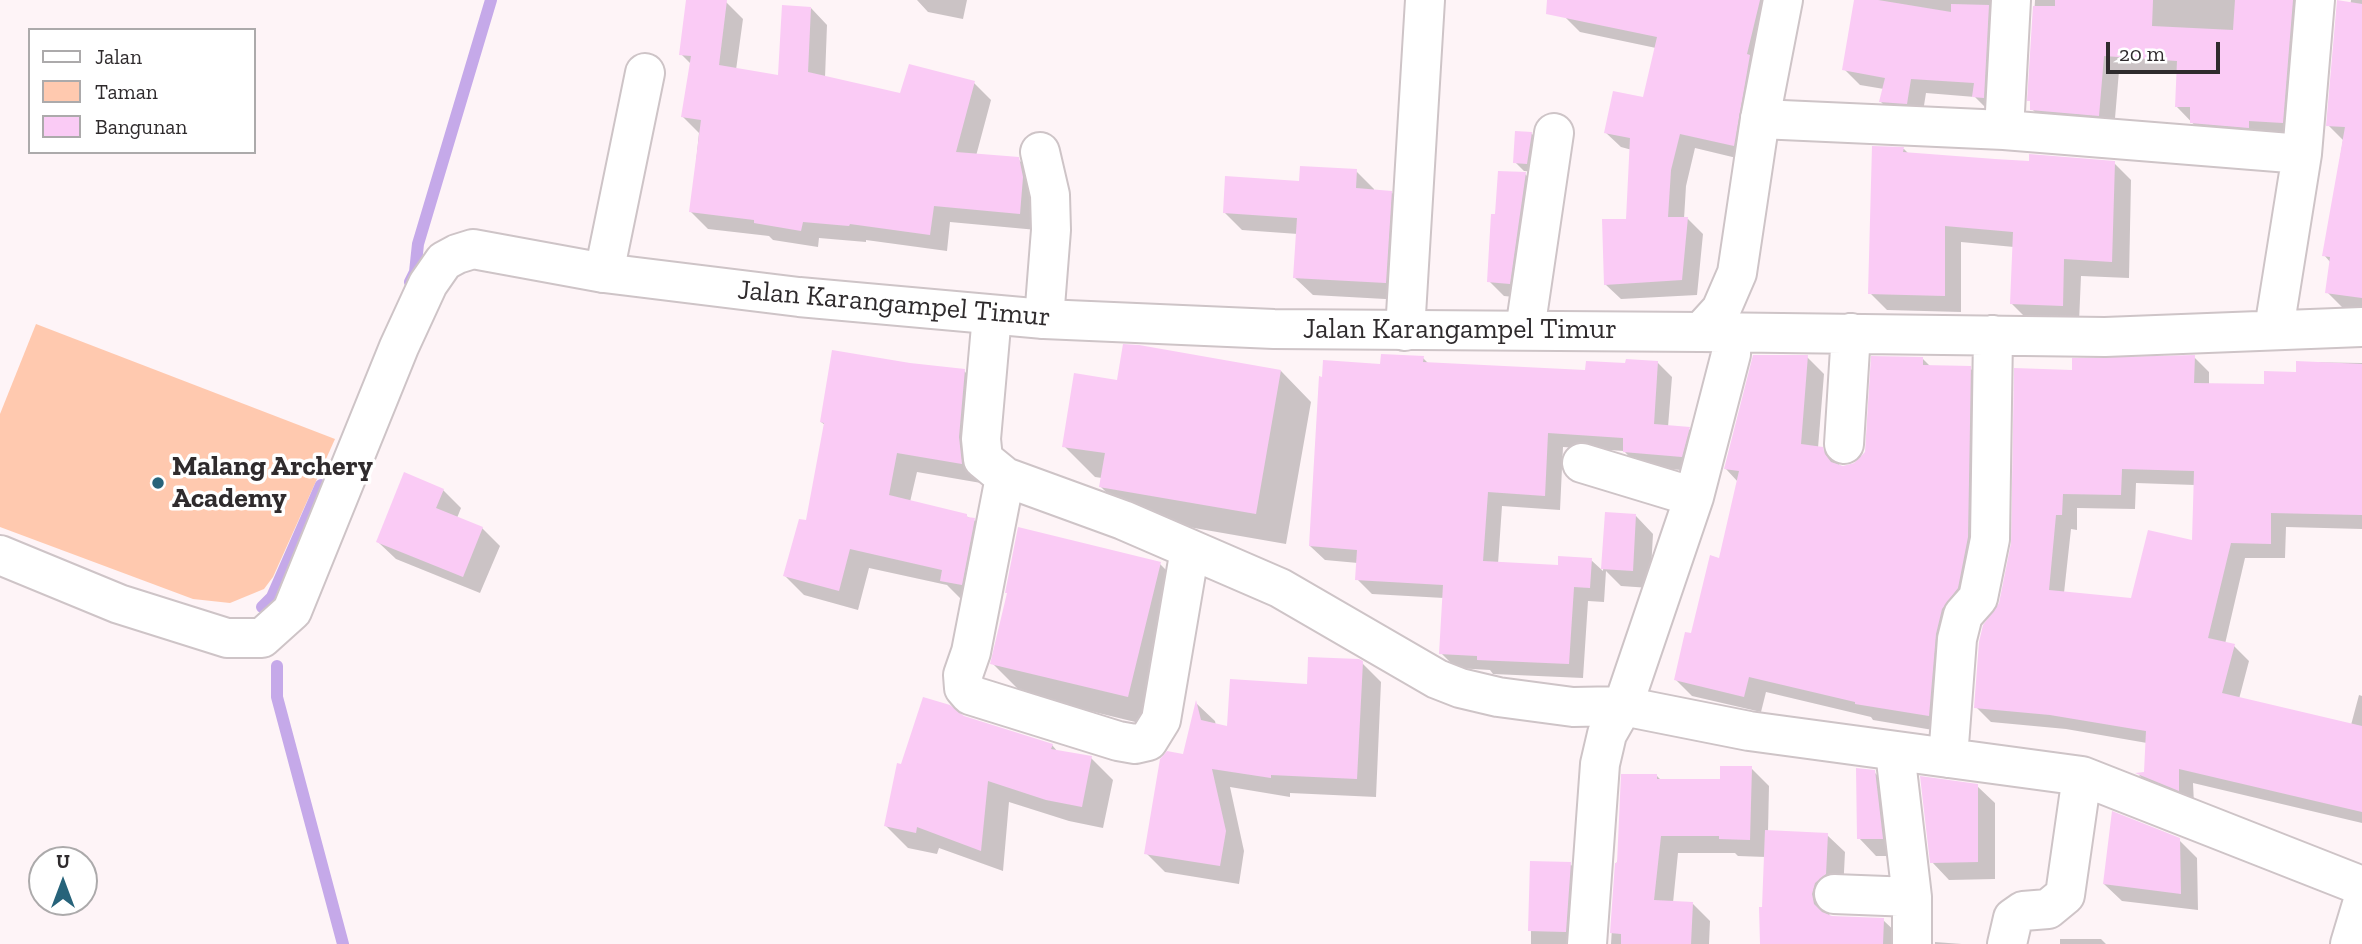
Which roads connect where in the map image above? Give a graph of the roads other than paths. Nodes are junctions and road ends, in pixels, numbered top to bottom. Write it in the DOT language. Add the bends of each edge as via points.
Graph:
graph roads {
  1 [pos="1425,0"];
  2 [pos="1783,0"];
  3 [pos="2011,0"];
  4 [pos="2315,0"];
  5 [pos="645,73"];
  6 [pos="1760,119"];
  7 [pos="2004,130"];
  8 [pos="1554,133"];
  9 [pos="1040,152"];
  10 [pos="2302,153"];
  11 [pos="604,273"];
  12 [pos="992,315"];
  13 [pos="1044,319"];
  14 [pos="2362,327"];
  15 [pos="2274,329"];
  16 [pos="1525,330"];
  17 [pos="1405,331"];
  18 [pos="1716,332"];
  19 [pos="1851,333"];
  20 [pos="1993,335"];
  21 [pos="1844,444"];
  22 [pos="1582,463"];
  23 [pos="1005,477"];
  24 [pos="1694,497"];
  25 [pos="1190,549"];
  26 [pos="0,555"];
  27 [pos="1623,706"];
  28 [pos="1895,752"];
  29 [pos="1948,758"];
  30 [pos="2082,776"];
  31 [pos="2362,886"];
  32 [pos="1834,894"];
  33 [pos="1912,897"];
  34 [pos="2362,904"];
  35 [pos="1587,944"];
  36 [pos="1912,944"];
  37 [pos="2007,944"];
  38 [pos="2350,944"];
  1 -- 17 [label="street"];
  2 -- 6 [label="street"];
  3 -- 7 [label="street"];
  4 -- 10 [label="street"];
  5 -- 11 [label="street"];
  6 -- 7 [label="street"];
  6 -- 18 [label="street" via="1738,273"];
  7 -- 10 [label="street"];
  8 -- 16 [label="street"];
  9 -- 13 [label="street" via="1051,230"];
  10 -- 15 [label="street"];
  11 -- 12 [label="street, Jalan Karangampel Timur"];
  11 -- 26 [label="street, Jalan Karangampel Timur" via="473,249 444,261 428,284 400,347 292,611 262,638 227,638 119,604"];
  12 -- 13 [label="street, Jalan Karangampel Timur"];
  12 -- 23 [label="street" via="981,450 983,459"];
  13 -- 17 [label="street, Jalan Karangampel Timur"];
  14 -- 15 [label="street, Jalan Karangampel Timur"];
  15 -- 20 [label="street, Jalan Karangampel Timur" via="2105,337"];
  16 -- 17 [label="street, Jalan Karangampel Timur"];
  16 -- 18 [label="street, Jalan Karangampel Timur"];
  18 -- 19 [label="street, Jalan Karangampel Timur"];
  18 -- 24 [label="street" via="1731,354"];
  19 -- 20 [label="street, Jalan Karangampel Timur"];
  19 -- 21 [label="street"];
  20 -- 29 [label="street" via="1990,539 1978,598 1963,615 1957,639"];
  22 -- 24 [label="street"];
  23 -- 25 [label="street"];
  23 -- 25 [label="street" via="963,675 970,695 1118,741 1148,741 1161,720"];
  24 -- 27 [label="street"];
  25 -- 27 [label="street" via="1280,588 1460,688 1573,707"];
  27 -- 28 [label="street" via="1749,731"];
  27 -- 35 [label="street" via="1607,734 1600,764"];
  28 -- 29 [label="street"];
  28 -- 33 [label="street"];
  29 -- 30 [label="street"];
  30 -- 31 [label="street"];
  30 -- 37 [label="street" via="2065,895 2048,909 2023,911 2013,918"];
  32 -- 33 [label="street"];
  33 -- 36 [label="street"];
  34 -- 38 [label="street"];
}
